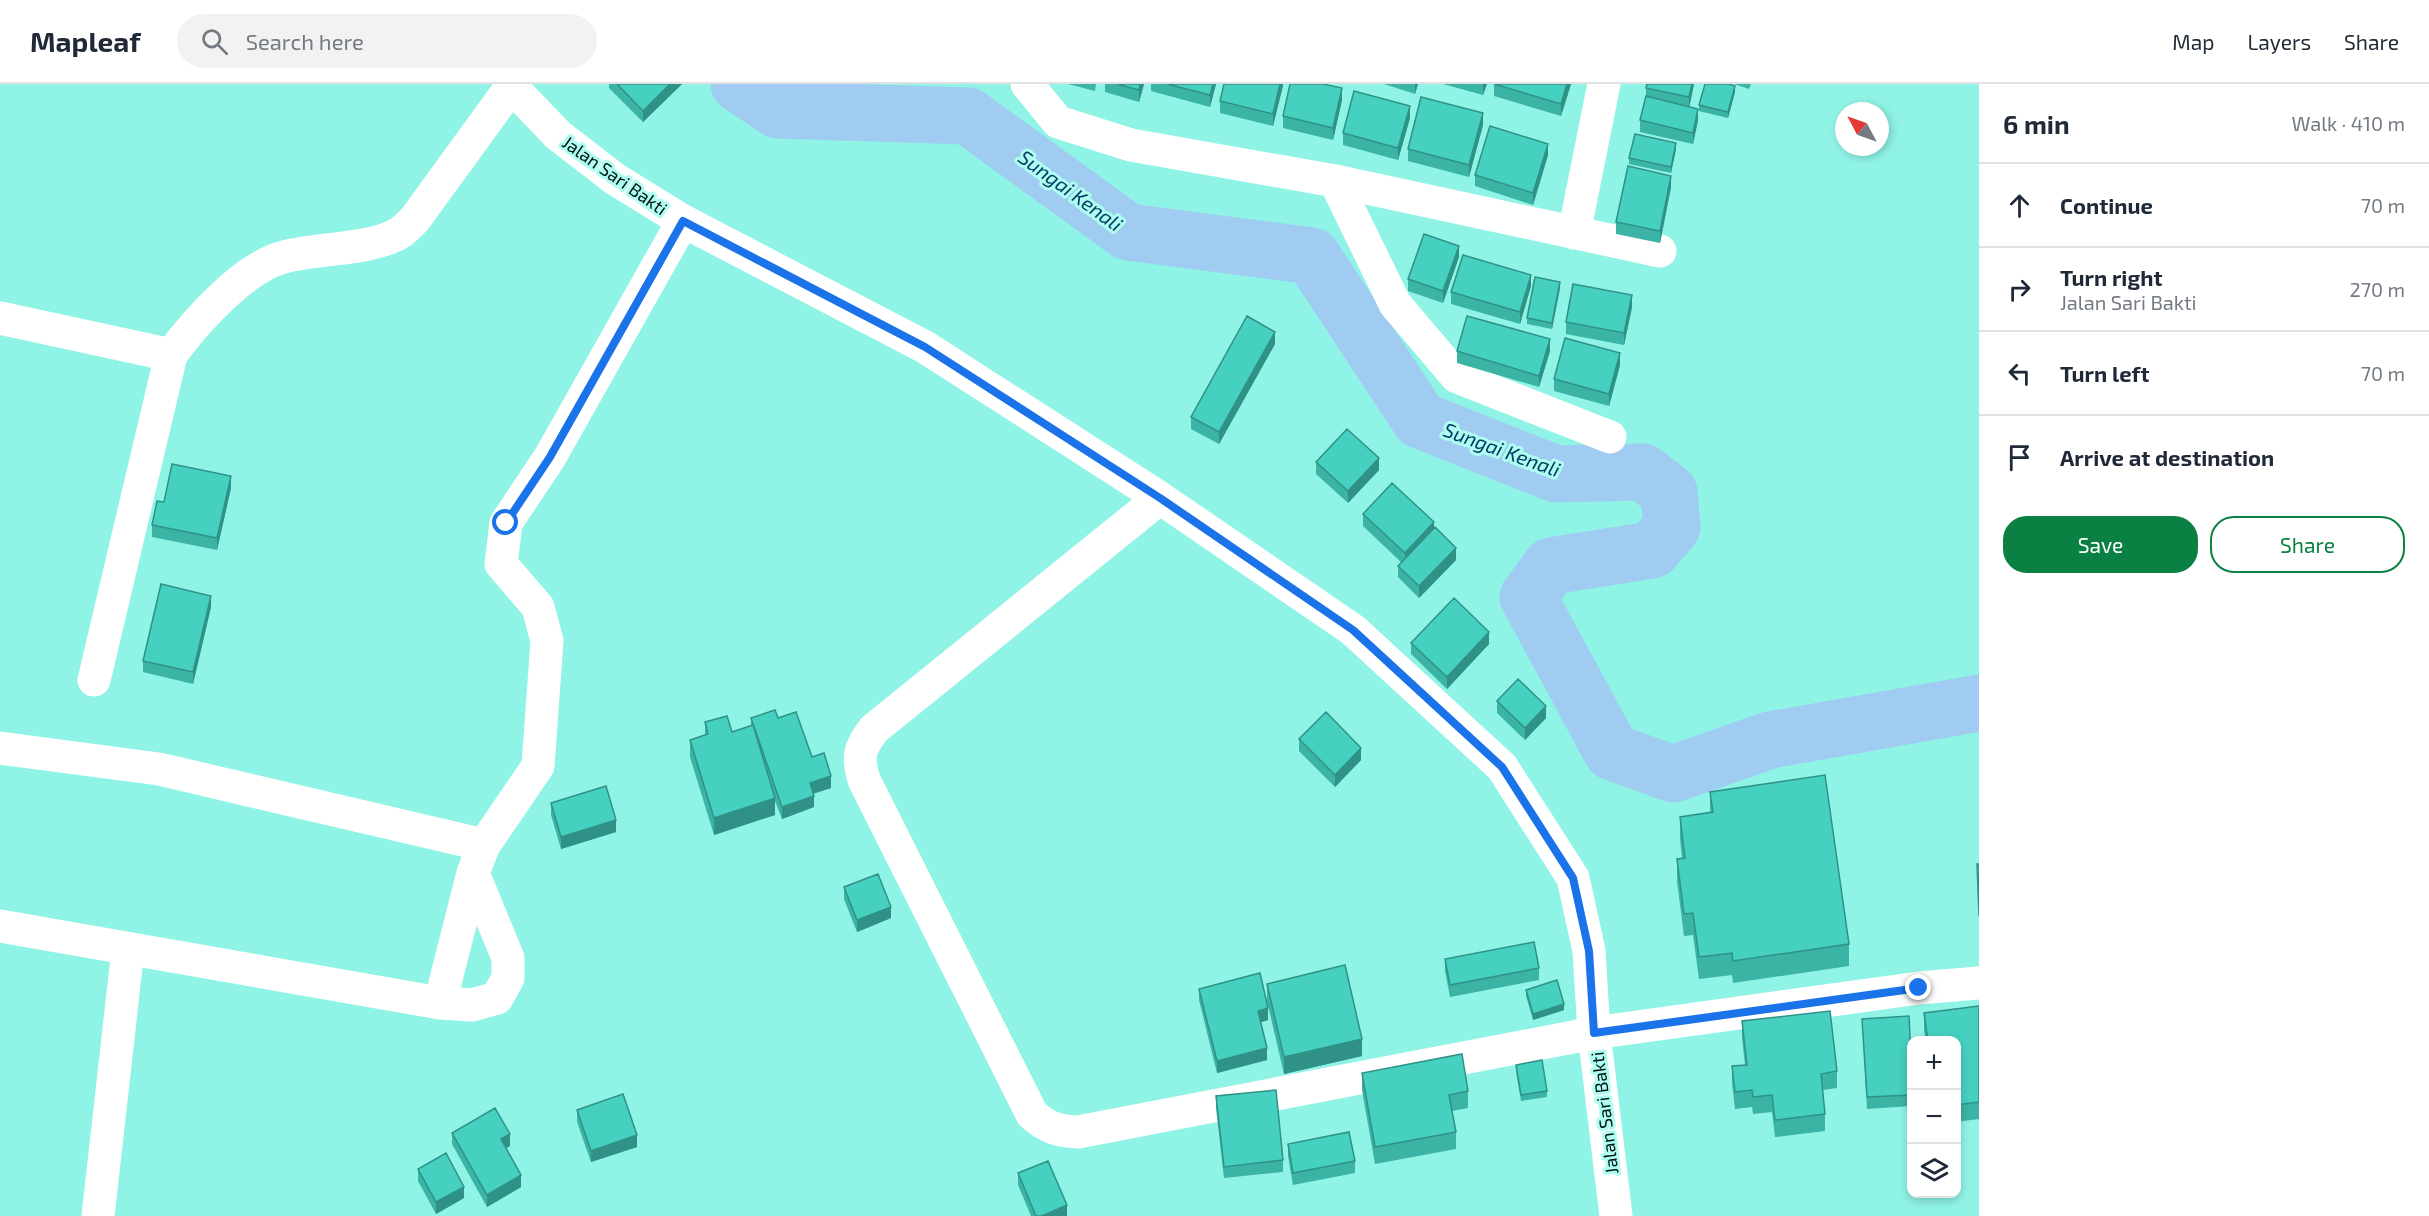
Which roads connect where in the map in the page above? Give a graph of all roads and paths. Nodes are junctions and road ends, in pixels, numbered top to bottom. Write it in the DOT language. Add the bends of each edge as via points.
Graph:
graph roads {
  1 [pos="1027,84"];
  2 [pos="1604,84"];
  3 [pos="510,86"];
  4 [pos="1335,181"];
  5 [pos="683,221"];
  6 [pos="1574,232"];
  7 [pos="1660,251"];
  8 [pos="0,318"];
  9 [pos="171,355"];
  10 [pos="1610,437"];
  11 [pos="1160,498"];
  12 [pos="94,681"];
  13 [pos="0,748"];
  14 [pos="479,859"];
  15 [pos="0,927"];
  16 [pos="128,949"];
  17 [pos="1979,984"];
  18 [pos="440,1004"];
  19 [pos="1594,1033"];
  20 [pos="98,1216"];
  21 [pos="1616,1216"];
  1 -- 4 [label="street" via="1058,122 1131,145"];
  2 -- 6 [label="street"];
  3 -- 5 [label="street, Jalan Sari Bakti" via="558,135 615,179"];
  3 -- 9 [label="street" via="415,219 401,232 384,240 283,257 256,269 186,334"];
  4 -- 6 [label="street"];
  4 -- 10 [label="street" via="1395,304 1457,377"];
  5 -- 11 [label="street, Jalan Sari Bakti" via="925,347"];
  5 -- 14 [label="street" via="550,457 506,523 501,564 538,607 547,641 538,766"];
  6 -- 7 [label="street"];
  8 -- 9 [label="street"];
  9 -- 12 [label="street"];
  11 -- 19 [label="street, Jalan Sari Bakti" via="1353,630 1502,767 1573,878 1589,951"];
  11 -- 19 [label="street" via="874,729 862,745 858,762 1032,1114 1045,1126 1078,1132"];
  13 -- 14 [label="street" via="159,769"];
  14 -- 18 [label="street"];
  14 -- 18 [label="street" via="508,958 508,978 497,998 472,1005"];
  15 -- 16 [label="street"];
  16 -- 18 [label="street"];
  16 -- 20 [label="street"];
  17 -- 19 [label="street" via="1919,988"];
  19 -- 21 [label="street, Jalan Sari Bakti"];
}
